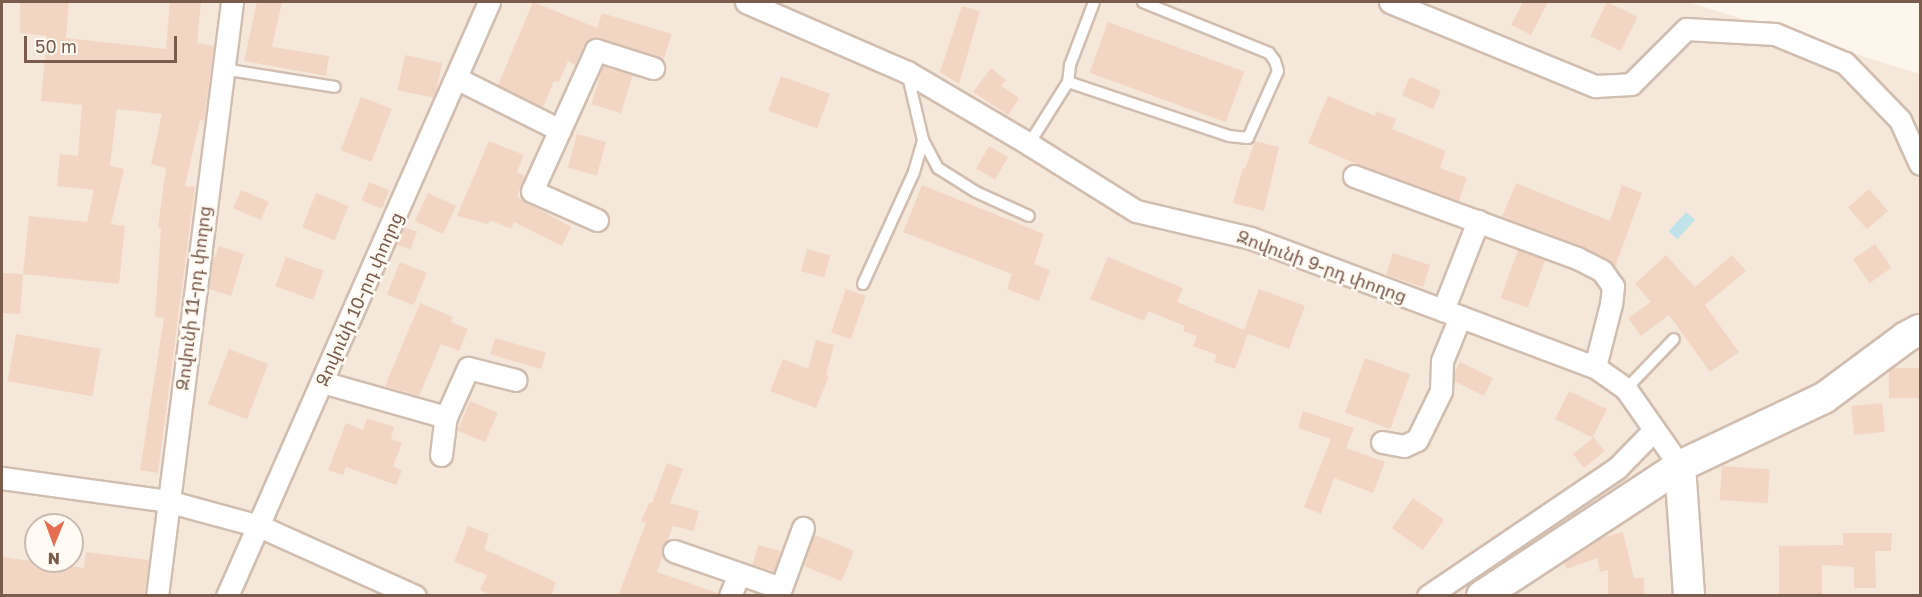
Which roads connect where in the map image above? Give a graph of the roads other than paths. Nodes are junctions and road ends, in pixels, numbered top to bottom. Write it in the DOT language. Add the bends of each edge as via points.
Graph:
graph roads {
  1 [pos="232,2"];
  2 [pos="489,2"];
  3 [pos="746,2"];
  4 [pos="1094,2"];
  5 [pos="1143,2"];
  6 [pos="1390,2"];
  7 [pos="653,68"];
  8 [pos="223,69"];
  9 [pos="907,72"];
  10 [pos="456,78"];
  11 [pos="1068,82"];
  12 [pos="335,87"];
  13 [pos="560,130"];
  14 [pos="923,140"];
  15 [pos="1029,144"];
  16 [pos="1920,164"];
  17 [pos="1354,176"];
  18 [pos="1029,216"];
  19 [pos="597,220"];
  20 [pos="1478,221"];
  21 [pos="862,284"];
  22 [pos="1452,313"];
  23 [pos="1920,330"];
  24 [pos="1674,339"];
  25 [pos="1595,367"];
  26 [pos="516,380"];
  27 [pos="322,382"];
  28 [pos="1626,389"];
  29 [pos="446,417"];
  30 [pos="1654,430"];
  31 [pos="1382,442"];
  32 [pos="441,455"];
  33 [pos="1680,466"];
  34 [pos="2,477"];
  35 [pos="167,501"];
  36 [pos="259,526"];
  37 [pos="803,528"];
  38 [pos="674,551"];
  39 [pos="739,574"];
  40 [pos="157,596"];
  41 [pos="227,596"];
  42 [pos="415,596"];
  43 [pos="730,596"];
  44 [pos="1428,596"];
  45 [pos="1482,596"];
  46 [pos="1689,596"];
  1 -- 8 [label="street, Զովունի 11-րդ փողոց"];
  2 -- 10 [label="street, Զովունի 10-րդ փողոց"];
  3 -- 9 [label="street, Զովունի 9-րդ փողոց"];
  4 -- 11 [label="lane" via="1070,65"];
  5 -- 11 [label="lane" via="1269,52 1278,71 1248,138 1229,136"];
  6 -- 16 [label="street" via="1595,86 1631,84 1686,29 1775,34 1845,63 1900,120"];
  7 -- 13 [label="street" via="596,50"];
  8 -- 12 [label="lane"];
  8 -- 35 [label="street, Զովունի 11-րդ փողոց"];
  9 -- 14 [label="lane"];
  9 -- 15 [label="street, Զովունի 9-րդ փողոց"];
  10 -- 13 [label="street"];
  10 -- 27 [label="street, Զովունի 10-րդ փողոց"];
  11 -- 15 [label="lane"];
  13 -- 19 [label="street" via="532,191"];
  14 -- 18 [label="lane" via="938,168 976,192"];
  14 -- 21 [label="lane" via="914,172"];
  15 -- 22 [label="street, Զովունի 9-րդ փողոց" via="1136,211 1251,238"];
  17 -- 20 [label="street"];
  20 -- 22 [label="street"];
  20 -- 25 [label="street" via="1602,271 1613,285"];
  22 -- 25 [label="street, Զովունի 9-րդ փողոց"];
  22 -- 31 [label="street" via="1442,361 1441,391 1417,440 1404,446"];
  23 -- 33 [label="street" via="1824,398"];
  24 -- 28 [label="lane"];
  25 -- 28 [label="street, Զովունի 9-րդ փողոց"];
  26 -- 29 [label="street" via="468,368"];
  27 -- 29 [label="street"];
  27 -- 36 [label="street, Զովունի 10-րդ փողոց"];
  28 -- 30 [label="street, Զովունի 9-րդ փողոց"];
  29 -- 32 [label="street"];
  30 -- 33 [label="street, Զովունի 9-րդ փողոց"];
  30 -- 44 [label="street" via="1617,468"];
  33 -- 45 [label="street"];
  33 -- 46 [label="street"];
  34 -- 35 [label="street"];
  35 -- 36 [label="street"];
  35 -- 40 [label="street, Զովունի 11-րդ փողոց"];
  36 -- 41 [label="street, Զովունի 10-րդ փողոց"];
  36 -- 42 [label="street"];
  37 -- 39 [label="street" via="781,588"];
  38 -- 39 [label="street"];
  39 -- 43 [label="street"];
}
